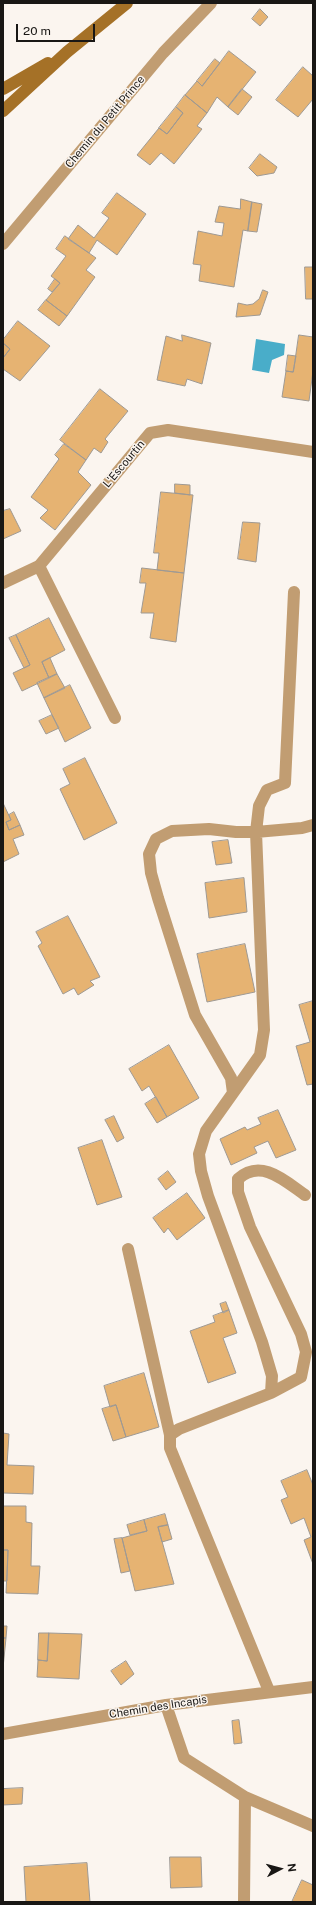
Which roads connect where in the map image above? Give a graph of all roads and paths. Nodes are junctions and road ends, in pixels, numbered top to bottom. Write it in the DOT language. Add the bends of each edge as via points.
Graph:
graph roads {
  1 [pos="127,3"];
  2 [pos="211,3"];
  3 [pos="67,52"];
  4 [pos="3,89"];
  5 [pos="3,112"];
  6 [pos="3,244"];
  7 [pos="313,452"];
  8 [pos="38,566"];
  9 [pos="3,583"];
  10 [pos="294,592"];
  11 [pos="115,718"];
  12 [pos="313,825"];
  13 [pos="256,832"];
  14 [pos="233,1093"];
  15 [pos="304,1195"];
  16 [pos="128,1249"];
  17 [pos="271,1393"];
  18 [pos="170,1435"];
  19 [pos="313,1687"];
  20 [pos="269,1692"];
  21 [pos="166,1705"];
  22 [pos="3,1734"];
  23 [pos="245,1797"];
  24 [pos="313,1826"];
  25 [pos="244,1902"];
  1 -- 3 [label="main road"];
  2 -- 6 [label="street, Chemin du Petit Prince" via="163,53"];
  3 -- 4 [label="main road"];
  3 -- 5 [label="main road"];
  7 -- 8 [label="street, L'Escourtin" via="168,430 150,433"];
  8 -- 9 [label="street, L'Escourtin"];
  8 -- 11 [label="street"];
  10 -- 13 [label="street" via="285,783 267,790 259,806"];
  12 -- 13 [label="street"];
  13 -- 14 [label="street" via="264,1030 260,1055"];
  13 -- 14 [label="street" via="209,829 172,831 156,839 149,854 158,898 195,1015 231,1078"];
  14 -- 17 [label="street" via="206,1131 199,1154 201,1171 262,1342 272,1376"];
  15 -- 17 [label="street" via="267,1171 255,1169 244,1173 238,1179 238,1192 250,1227 301,1334 306,1352 301,1377"];
  16 -- 18 [label="street"];
  17 -- 18 [label="street" via="179,1429"];
  18 -- 20 [label="street" via="170,1448"];
  19 -- 20 [label="street, Chemin des Incapis"];
  20 -- 21 [label="street, Chemin des Incapis"];
  21 -- 22 [label="street, Chemin des Incapis"];
  21 -- 23 [label="street" via="184,1758"];
  23 -- 24 [label="street"];
  23 -- 25 [label="street"];
}
